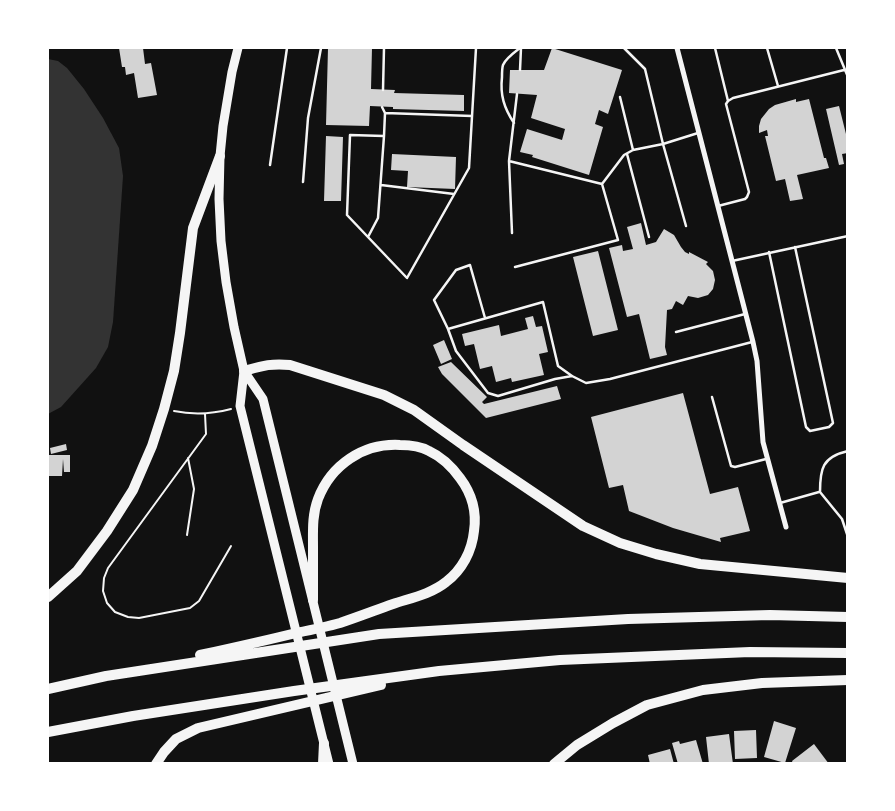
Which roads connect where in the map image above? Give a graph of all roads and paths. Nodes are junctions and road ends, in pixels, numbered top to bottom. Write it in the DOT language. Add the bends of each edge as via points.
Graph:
graph roads {
  1 [pos="238,48"];
  2 [pos="287,48"];
  3 [pos="321,48"];
  4 [pos="384,48"];
  5 [pos="476,48"];
  6 [pos="521,48"];
  7 [pos="624,48"];
  8 [pos="677,48"];
  9 [pos="715,48"];
  10 [pos="767,48"];
  11 [pos="836,48"];
  12 [pos="520,70"];
  13 [pos="844,70"];
  14 [pos="848,77"];
  15 [pos="778,86"];
  16 [pos="382,90"];
  17 [pos="517,94"];
  18 [pos="620,97"];
  19 [pos="728,101"];
  20 [pos="382,107"];
  21 [pos="385,113"];
  22 [pos="472,116"];
  23 [pos="514,123"];
  24 [pos="699,133"];
  25 [pos="384,136"];
  26 [pos="663,144"];
  27 [pos="633,150"];
  28 [pos="627,154"];
  29 [pos="220,156"];
  30 [pos="509,161"];
  31 [pos="270,165"];
  32 [pos="303,182"];
  33 [pos="602,184"];
  34 [pos="380,186"];
  35 [pos="454,194"];
  36 [pos="718,206"];
  37 [pos="686,226"];
  38 [pos="512,233"];
  39 [pos="848,236"];
  40 [pos="368,237"];
  41 [pos="649,237"];
  42 [pos="796,247"];
  43 [pos="769,252"];
  44 [pos="732,261"];
  45 [pos="515,267"];
  46 [pos="746,314"];
  47 [pos="485,318"];
  48 [pos="448,330"];
  49 [pos="676,332"];
  50 [pos="753,342"];
  51 [pos="244,371"];
  52 [pos="572,376"];
  53 [pos="712,397"];
  54 [pos="240,406"];
  55 [pos="164,409"];
  56 [pos="206,414"];
  57 [pos="848,452"];
  58 [pos="188,458"];
  59 [pos="768,459"];
  60 [pos="820,492"];
  61 [pos="780,503"];
  62 [pos="786,527"];
  63 [pos="187,535"];
  64 [pos="848,537"];
  65 [pos="231,546"];
  66 [pos="848,578"];
  67 [pos="48,597"];
  68 [pos="313,600"];
  69 [pos="848,617"];
  70 [pos="848,653"];
  71 [pos="440,671"];
  72 [pos="106,676"];
  73 [pos="848,680"];
  74 [pos="48,689"];
  75 [pos="48,732"];
  76 [pos="324,743"];
  77 [pos="156,764"];
  78 [pos="323,764"];
  79 [pos="329,764"];
  80 [pos="353,764"];
  81 [pos="554,764"];
  1 -- 29 [label="main road" via="224,116"];
  2 -- 31 [label="lane"];
  3 -- 32 [label="lane" via="308,118"];
  4 -- 16 [label="lane"];
  5 -- 22 [label="lane"];
  6 -- 12 [label="lane"];
  6 -- 23 [label="lane" via="503,64 503,101"];
  7 -- 26 [label="lane" via="645,69"];
  8 -- 24 [label="street"];
  9 -- 19 [label="lane"];
  10 -- 15 [label="lane"];
  11 -- 13 [label="lane"];
  13 -- 14 [label="lane"];
  13 -- 15 [label="lane"];
  15 -- 19 [label="lane"];
  17 -- 23 [label="lane"];
  18 -- 27 [label="lane"];
  19 -- 36 [label="lane" via="726,104 749,192 745,200"];
  20 -- 21 [label="lane"];
  21 -- 22 [label="lane"];
  21 -- 25 [label="lane"];
  22 -- 35 [label="lane" via="469,168"];
  23 -- 30 [label="lane"];
  24 -- 26 [label="lane"];
  24 -- 36 [label="street"];
  25 -- 34 [label="lane"];
  25 -- 40 [label="lane" via="350,135 347,215"];
  26 -- 27 [label="lane"];
  26 -- 37 [label="lane"];
  27 -- 28 [label="lane"];
  28 -- 33 [label="lane"];
  28 -- 41 [label="lane"];
  29 -- 51 [label="main road" via="221,241 230,309"];
  29 -- 55 [label="highway" via="193,228 174,371"];
  30 -- 33 [label="lane"];
  30 -- 38 [label="lane"];
  33 -- 45 [label="lane" via="618,240"];
  34 -- 35 [label="lane"];
  34 -- 40 [label="lane" via="378,218"];
  35 -- 40 [label="lane" via="407,278"];
  36 -- 44 [label="street"];
  39 -- 42 [label="lane"];
  42 -- 43 [label="lane"];
  42 -- 43 [label="lane" via="833,423 810,431 806,427"];
  43 -- 44 [label="lane"];
  44 -- 46 [label="street"];
  46 -- 49 [label="lane"];
  46 -- 50 [label="street"];
  47 -- 48 [label="lane"];
  47 -- 48 [label="lane" via="470,264 456,270 434,300"];
  47 -- 52 [label="lane" via="543,302 558,366"];
  48 -- 52 [label="lane" via="456,351 488,393 498,396"];
  50 -- 52 [label="lane" via="610,379 586,383"];
  50 -- 59 [label="street" via="763,442"];
  51 -- 54 [label="main road"];
  51 -- 66 [label="highway" via="277,363 290,365 384,395 414,410 582,526 620,543 700,564"];
  51 -- 68 [label="main road" via="263,399"];
  53 -- 59 [label="lane" via="731,466"];
  54 -- 56 [label="path"];
  54 -- 76 [label="main road"];
  55 -- 56 [label="path"];
  55 -- 67 [label="highway" via="152,446 128,498 77,571"];
  56 -- 58 [label="path" via="206,434"];
  57 -- 60 [label="lane" via="834,455 826,463 820,475"];
  58 -- 63 [label="path" via="194,489"];
  58 -- 65 [label="path" via="108,568 103,591 108,603 115,612 139,618 190,608 199,601"];
  59 -- 61 [label="street"];
  60 -- 61 [label="lane"];
  60 -- 64 [label="lane" via="842,519"];
  61 -- 62 [label="street"];
  68 -- 72 [label="highway" via="313,516 323,486 342,464 368,449 390,444 413,445 430,451 455,470 471,497 474,538 463,564 444,584 340,623"];
  68 -- 80 [label="main road"];
  69 -- 72 [label="highway" via="770,615 628,620 379,634"];
  70 -- 71 [label="highway" via="750,652 570,659"];
  71 -- 75 [label="highway" via="143,714"];
  71 -- 77 [label="highway" via="198,728 176,739"];
  72 -- 74 [label="highway"];
  73 -- 81 [label="highway" via="762,683 702,690 647,705 577,745"];
  76 -- 78 [label="highway"];
  76 -- 79 [label="main road"];
}
